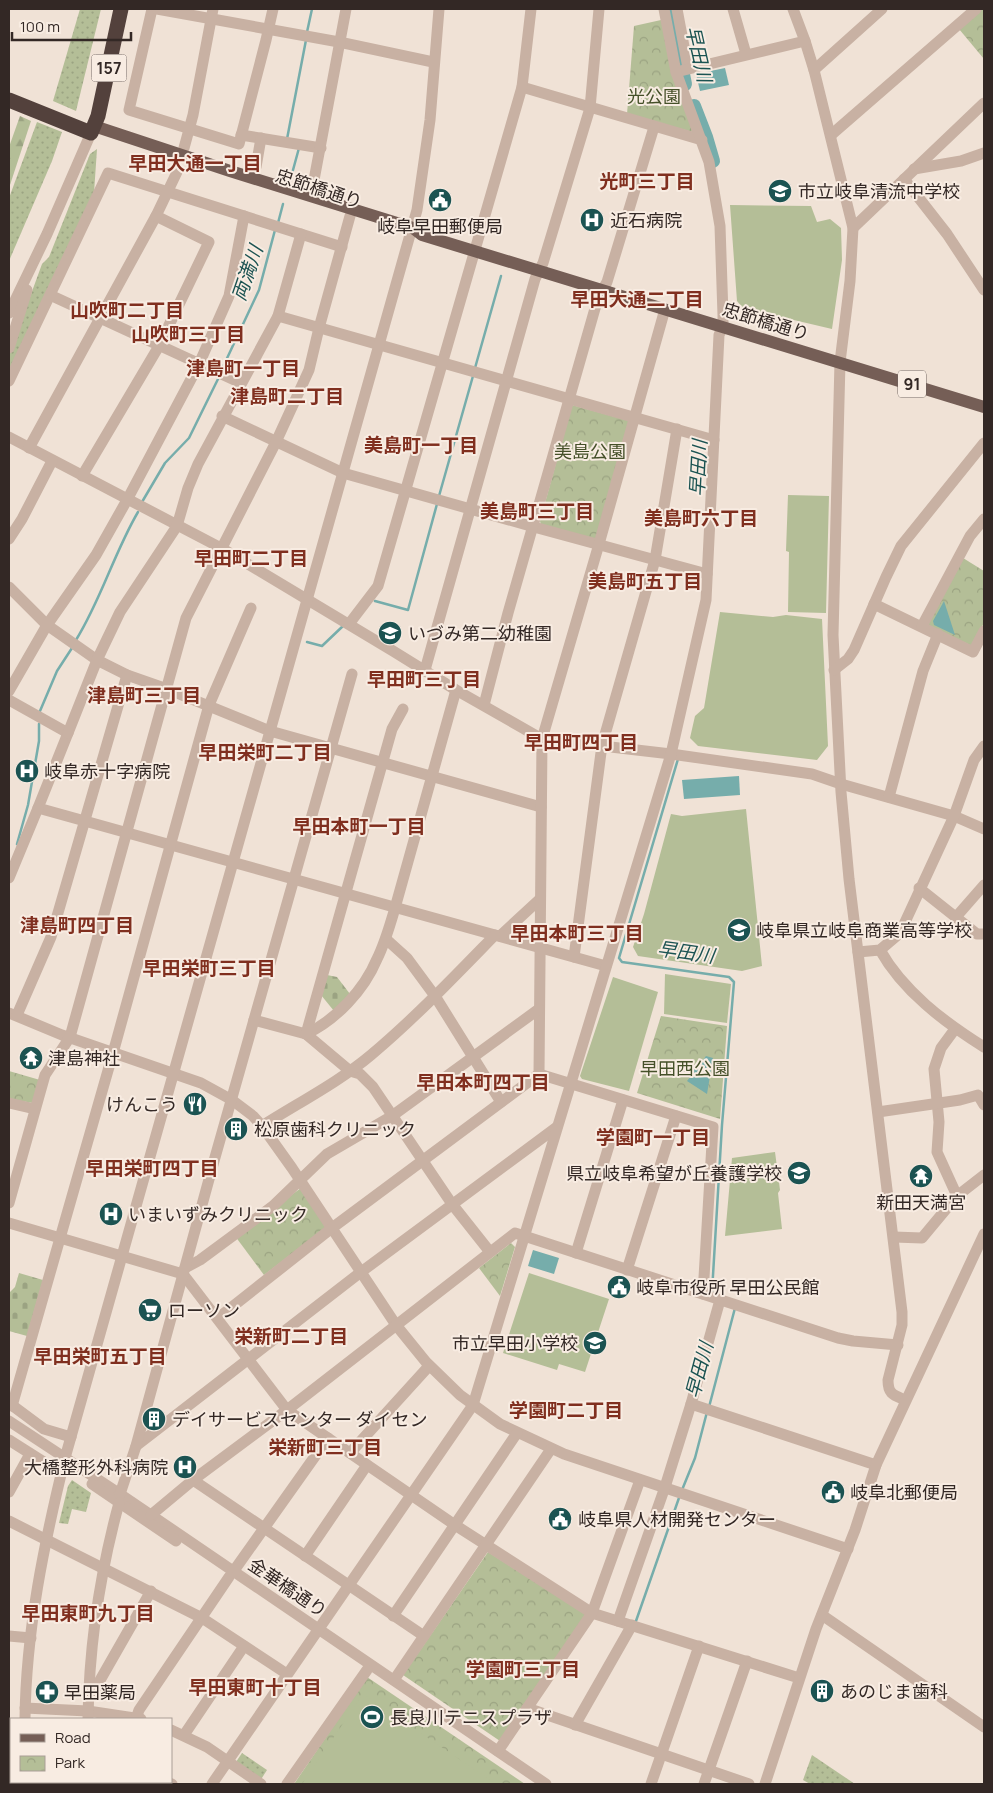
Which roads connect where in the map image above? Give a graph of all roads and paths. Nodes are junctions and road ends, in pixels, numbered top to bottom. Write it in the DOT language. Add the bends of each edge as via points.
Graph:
graph roads {
  1 [pos="121,9"];
  2 [pos="152,9"];
  3 [pos="157,9"];
  4 [pos="273,9"];
  5 [pos="346,9"];
  6 [pos="439,9"];
  7 [pos="532,9"];
  8 [pos="599,9"];
  9 [pos="664,9"];
  10 [pos="677,9"];
  11 [pos="733,9"];
  12 [pos="793,9"];
  13 [pos="882,9"];
  14 [pos="976,9"];
  15 [pos="212,14"];
  16 [pos="269,29"];
  17 [pos="806,40"];
  18 [pos="339,42"];
  19 [pos="746,54"];
  20 [pos="434,62"];
  21 [pos="682,70"];
  22 [pos="814,70"];
  23 [pos="522,87"];
  24 [pos="9,93"];
  25 [pos="9,100"];
  26 [pos="984,103"];
  27 [pos="590,108"];
  28 [pos="77,124"];
  29 [pos="654,127"];
  30 [pos="190,128"];
  31 [pos="92,130"];
  32 [pos="241,135"];
  33 [pos="830,135"];
  34 [pos="261,138"];
  35 [pos="702,140"];
  36 [pos="184,148"];
  37 [pos="320,148"];
  38 [pos="984,153"];
  39 [pos="256,167"];
  40 [pos="914,169"];
  41 [pos="176,172"];
  42 [pos="904,179"];
  43 [pos="168,191"];
  44 [pos="311,196"];
  45 [pos="156,216"];
  46 [pos="244,216"];
  47 [pos="350,216"];
  48 [pos="853,228"];
  49 [pos="415,233"];
  50 [pos="301,234"];
  51 [pos="342,247"];
  52 [pos="474,250"];
  53 [pos="539,270"];
  54 [pos="27,275"];
  55 [pos="602,290"];
  56 [pos="984,290"];
  57 [pos="50,295"];
  58 [pos="665,308"];
  59 [pos="9,314"];
  60 [pos="278,316"];
  61 [pos="100,318"];
  62 [pos="722,326"];
  63 [pos="319,328"];
  64 [pos="159,346"];
  65 [pos="379,346"];
  66 [pos="9,348"];
  67 [pos="840,362"];
  68 [pos="442,363"];
  69 [pos="199,364"];
  70 [pos="506,380"];
  71 [pos="9,381"];
  72 [pos="241,383"];
  73 [pos="570,398"];
  74 [pos="984,407"];
  75 [pos="222,416"];
  76 [pos="634,416"];
  77 [pos="677,429"];
  78 [pos="9,437"];
  79 [pos="714,440"];
  80 [pos="276,442"];
  81 [pos="29,448"];
  82 [pos="982,451"];
  83 [pos="52,460"];
  84 [pos="343,473"];
  85 [pos="82,476"];
  86 [pos="407,491"];
  87 [pos="127,500"];
  88 [pos="470,508"];
  89 [pos="984,519"];
  90 [pos="177,526"];
  91 [pos="534,528"];
  92 [pos="9,539"];
  93 [pos="599,544"];
  94 [pos="223,549"];
  95 [pos="655,560"];
  96 [pos="707,574"];
  97 [pos="9,587"];
  98 [pos="306,600"];
  99 [pos="874,604"];
  100 [pos="251,608"];
  101 [pos="47,624"];
  102 [pos="349,624"];
  103 [pos="922,626"];
  104 [pos="984,631"];
  105 [pos="938,634"];
  106 [pos="96,660"];
  107 [pos="425,670"];
  108 [pos="834,670"];
  109 [pos="352,674"];
  110 [pos="128,676"];
  111 [pos="167,689"];
  112 [pos="456,690"];
  113 [pos="9,691"];
  114 [pos="9,700"];
  115 [pos="209,706"];
  116 [pos="484,706"];
  117 [pos="402,709"];
  118 [pos="270,731"];
  119 [pos="68,733"];
  120 [pos="542,739"];
  121 [pos="602,745"];
  122 [pos="984,746"];
  123 [pos="330,748"];
  124 [pos="675,754"];
  125 [pos="382,761"];
  126 [pos="432,776"];
  127 [pos="841,784"];
  128 [pos="890,797"];
  129 [pos="541,807"];
  130 [pos="38,808"];
  131 [pos="954,816"];
  132 [pos="85,821"];
  133 [pos="984,829"];
  134 [pos="127,832"];
  135 [pos="170,844"];
  136 [pos="233,862"];
  137 [pos="9,878"];
  138 [pos="293,879"];
  139 [pos="984,885"];
  140 [pos="920,888"];
  141 [pos="345,893"];
  142 [pos="540,899"];
  143 [pos="395,908"];
  144 [pos="956,917"];
  145 [pos="984,934"];
  146 [pos="498,936"];
  147 [pos="386,939"];
  148 [pos="540,948"];
  149 [pos="880,950"];
  150 [pos="858,952"];
  151 [pos="574,957"];
  152 [pos="606,966"];
  153 [pos="435,996"];
  154 [pos="539,1009"];
  155 [pos="13,1014"];
  156 [pos="254,1020"];
  157 [pos="955,1029"];
  158 [pos="306,1034"];
  159 [pos="70,1037"];
  160 [pos="984,1047"];
  161 [pos="113,1053"];
  162 [pos="473,1057"];
  163 [pos="350,1071"];
  164 [pos="174,1073"];
  165 [pos="540,1074"];
  166 [pos="571,1084"];
  167 [pos="232,1100"];
  168 [pos="623,1100"];
  169 [pos="501,1102"];
  170 [pos="938,1102"];
  171 [pos="9,1103"];
  172 [pos="984,1105"];
  173 [pos="35,1109"];
  174 [pos="878,1112"];
  175 [pos="392,1116"];
  176 [pos="676,1116"];
  177 [pos="262,1126"];
  178 [pos="558,1128"];
  179 [pos="422,1161"];
  180 [pos="984,1175"];
  181 [pos="301,1181"];
  182 [pos="957,1196"];
  183 [pos="9,1203"];
  184 [pos="452,1204"];
  185 [pos="9,1223"];
  186 [pos="332,1228"];
  187 [pos="984,1234"];
  188 [pos="524,1236"];
  189 [pos="894,1237"];
  190 [pos="60,1238"];
  191 [pos="490,1252"];
  192 [pos="576,1253"];
  193 [pos="123,1255"];
  194 [pos="627,1270"];
  195 [pos="184,1271"];
  196 [pos="361,1272"];
  197 [pos="703,1294"];
  198 [pos="720,1300"];
  199 [pos="218,1318"];
  200 [pos="396,1325"];
  201 [pos="898,1345"];
  202 [pos="249,1360"];
  203 [pos="429,1366"];
  204 [pos="905,1400"];
  205 [pos="10,1404"];
  206 [pos="473,1404"];
  207 [pos="691,1404"];
  208 [pos="287,1410"];
  209 [pos="9,1421"];
  210 [pos="9,1429"];
  211 [pos="517,1433"];
  212 [pos="70,1437"];
  213 [pos="328,1438"];
  214 [pos="9,1440"];
  215 [pos="136,1446"];
  216 [pos="551,1449"];
  217 [pos="350,1453"];
  218 [pos="30,1454"];
  219 [pos="63,1465"];
  220 [pos="368,1465"];
  221 [pos="876,1465"];
  222 [pos="193,1480"];
  223 [pos="640,1480"];
  224 [pos="665,1487"];
  225 [pos="9,1492"];
  226 [pos="411,1494"];
  227 [pos="120,1499"];
  228 [pos="152,1515"];
  229 [pos="9,1521"];
  230 [pos="455,1525"];
  231 [pos="264,1528"];
  232 [pos="45,1539"];
  233 [pos="486,1545"];
  234 [pos="848,1549"];
  235 [pos="305,1556"];
  236 [pos="103,1569"];
  237 [pos="231,1574"];
  238 [pos="349,1586"];
  239 [pos="151,1591"];
  240 [pos="592,1613"];
  241 [pos="822,1614"];
  242 [pos="393,1616"];
  243 [pos="202,1618"];
  244 [pos="618,1621"];
  245 [pos="632,1625"];
  246 [pos="317,1632"];
  247 [pos="9,1636"];
  248 [pos="424,1636"];
  249 [pos="31,1638"];
  250 [pos="244,1646"];
  251 [pos="699,1646"];
  252 [pos="747,1662"];
  253 [pos="367,1670"];
  254 [pos="287,1674"];
  255 [pos="799,1678"];
  256 [pos="394,1680"];
  257 [pos="527,1708"];
  258 [pos="88,1710"];
  259 [pos="25,1714"];
  260 [pos="132,1718"];
  261 [pos="138,1718"];
  262 [pos="575,1725"];
  263 [pos="984,1727"];
  264 [pos="172,1730"];
  265 [pos="184,1735"];
  266 [pos="498,1751"];
  267 [pos="661,1755"];
  268 [pos="228,1762"];
  269 [pos="709,1772"];
  270 [pos="212,1784"];
  271 [pos="260,1784"];
  272 [pos="287,1784"];
  273 [pos="533,1784"];
  274 [pos="546,1784"];
  275 [pos="651,1784"];
  276 [pos="704,1784"];
  277 [pos="749,1784"];
  278 [pos="765,1784"];
  1 -- 31 [label="highway, 157" via="98,116"];
  2 -- 30 [label="street" via="129,110"];
  3 -- 15 [label="street"];
  4 -- 16 [label="street"];
  5 -- 18 [label="street"];
  6 -- 20 [label="street"];
  7 -- 23 [label="street"];
  8 -- 27 [label="street"];
  9 -- 21 [label="street"];
  10 -- 21 [label="street"];
  11 -- 19 [label="street"];
  12 -- 17 [label="street"];
  13 -- 22 [label="street"];
  14 -- 33 [label="street"];
  15 -- 16 [label="street"];
  15 -- 30 [label="street"];
  16 -- 18 [label="street"];
  16 -- 32 [label="street"];
  17 -- 19 [label="street"];
  17 -- 22 [label="street"];
  18 -- 20 [label="street"];
  18 -- 37 [label="street"];
  19 -- 21 [label="street"];
  20 -- 49 [label="street"];
  21 -- 35 [label="street"];
  22 -- 33 [label="street"];
  23 -- 27 [label="street"];
  23 -- 52 [label="street"];
  24 -- 28 [label="highway"];
  25 -- 28 [label="highway"];
  26 -- 40 [label="street"];
  27 -- 29 [label="street"];
  27 -- 53 [label="street"];
  28 -- 31 [label="highway"];
  29 -- 35 [label="street"];
  29 -- 55 [label="street"];
  30 -- 32 [label="street" via="239,144"];
  30 -- 36 [label="street"];
  31 -- 44 [label="main road, 忠節橋通り / 91"];
  31 -- 47 [label="main road, 忠節橋通り / 91"];
  31 -- 54 [label="street"];
  32 -- 34 [label="street"];
  33 -- 48 [label="street"];
  34 -- 37 [label="street"];
  34 -- 39 [label="street"];
  35 -- 62 [label="street" via="720,226"];
  37 -- 44 [label="street"];
  38 -- 40 [label="street" via="961,161"];
  40 -- 42 [label="street"];
  41 -- 43 [label="street"];
  42 -- 48 [label="street"];
  42 -- 56 [label="street" via="947,234"];
  43 -- 45 [label="street"];
  43 -- 46 [label="street"];
  43 -- 57 [label="street" via="108,173"];
  44 -- 49 [label="main road, 忠節橋通り / 91"];
  45 -- 61 [label="street"];
  45 -- 64 [label="street" via="209,242"];
  46 -- 50 [label="street"];
  46 -- 69 [label="street" via="229,296"];
  47 -- 49 [label="main road, 忠節橋通り / 91"];
  47 -- 51 [label="street"];
  48 -- 67 [label="street"];
  49 -- 52 [label="main road, 忠節橋通り / 91"];
  49 -- 65 [label="street"];
  50 -- 51 [label="street"];
  50 -- 60 [label="street"];
  51 -- 63 [label="street"];
  52 -- 53 [label="main road, 忠節橋通り / 91"];
  52 -- 68 [label="street"];
  53 -- 55 [label="main road, 忠節橋通り / 91"];
  53 -- 70 [label="street"];
  54 -- 59 [label="street"];
  54 -- 66 [label="street" via="30,282"];
  55 -- 58 [label="main road, 忠節橋通り / 91"];
  55 -- 73 [label="street"];
  57 -- 61 [label="street"];
  57 -- 71 [label="street"];
  58 -- 62 [label="main road, 忠節橋通り / 91"];
  58 -- 76 [label="street"];
  60 -- 63 [label="street"];
  60 -- 72 [label="street"];
  61 -- 64 [label="street"];
  61 -- 81 [label="street"];
  62 -- 67 [label="main road, 忠節橋通り / 91"];
  62 -- 79 [label="street"];
  63 -- 65 [label="street"];
  63 -- 80 [label="street" via="309,370"];
  64 -- 69 [label="street"];
  64 -- 85 [label="street"];
  65 -- 68 [label="street"];
  65 -- 84 [label="street"];
  67 -- 74 [label="main road, 忠節橋通り / 91"];
  67 -- 108 [label="street"];
  68 -- 70 [label="street"];
  68 -- 86 [label="street"];
  69 -- 72 [label="street"];
  69 -- 87 [label="street"];
  70 -- 73 [label="street"];
  70 -- 88 [label="street"];
  72 -- 75 [label="street"];
  73 -- 76 [label="street"];
  73 -- 91 [label="street"];
  75 -- 80 [label="street"];
  75 -- 90 [label="street" via="188,488"];
  76 -- 77 [label="street"];
  76 -- 93 [label="street"];
  77 -- 79 [label="street"];
  77 -- 95 [label="street"];
  78 -- 81 [label="street"];
  79 -- 96 [label="street"];
  80 -- 84 [label="street"];
  80 -- 94 [label="street"];
  81 -- 83 [label="street"];
  82 -- 99 [label="street" via="901,546"];
  83 -- 85 [label="street"];
  83 -- 92 [label="street"];
  84 -- 86 [label="street"];
  84 -- 98 [label="street"];
  85 -- 87 [label="street"];
  86 -- 88 [label="street"];
  86 -- 102 [label="street" via="378,586"];
  87 -- 90 [label="street"];
  87 -- 101 [label="street" via="96,555"];
  88 -- 91 [label="street"];
  88 -- 107 [label="street"];
  89 -- 103 [label="street" via="970,536"];
  90 -- 94 [label="street"];
  90 -- 106 [label="street" via="120,612"];
  91 -- 93 [label="street"];
  91 -- 116 [label="street"];
  93 -- 95 [label="street"];
  93 -- 120 [label="street"];
  94 -- 98 [label="street"];
  94 -- 111 [label="street" via="186,618"];
  95 -- 96 [label="street"];
  95 -- 121 [label="street"];
  96 -- 124 [label="street" via="706,600"];
  97 -- 101 [label="street"];
  98 -- 102 [label="street"];
  98 -- 118 [label="street"];
  99 -- 103 [label="street"];
  99 -- 108 [label="street" via="854,650"];
  100 -- 115 [label="street"];
  101 -- 106 [label="street"];
  101 -- 113 [label="street"];
  102 -- 107 [label="street"];
  103 -- 105 [label="street"];
  104 -- 105 [label="street" via="973,652"];
  105 -- 128 [label="street" via="923,671"];
  106 -- 110 [label="street"];
  106 -- 119 [label="street"];
  107 -- 112 [label="street"];
  108 -- 127 [label="street"];
  109 -- 123 [label="street"];
  110 -- 111 [label="street"];
  110 -- 132 [label="street"];
  111 -- 115 [label="street"];
  111 -- 134 [label="street"];
  112 -- 116 [label="street"];
  112 -- 126 [label="street"];
  114 -- 119 [label="street"];
  115 -- 118 [label="street"];
  115 -- 135 [label="street"];
  116 -- 120 [label="street"];
  117 -- 125 [label="street"];
  118 -- 123 [label="street"];
  118 -- 136 [label="street"];
  119 -- 130 [label="street"];
  120 -- 121 [label="street"];
  120 -- 129 [label="street"];
  121 -- 124 [label="street"];
  121 -- 151 [label="street"];
  122 -- 131 [label="street" via="974,760"];
  123 -- 125 [label="street"];
  123 -- 138 [label="street"];
  124 -- 127 [label="street" via="812,774"];
  124 -- 152 [label="street"];
  125 -- 126 [label="street"];
  125 -- 141 [label="street"];
  126 -- 129 [label="street"];
  126 -- 143 [label="street"];
  127 -- 128 [label="street"];
  127 -- 150 [label="street"];
  128 -- 131 [label="street"];
  129 -- 142 [label="street"];
  130 -- 132 [label="street"];
  130 -- 137 [label="street"];
  131 -- 133 [label="street"];
  131 -- 140 [label="street"];
  132 -- 134 [label="street"];
  132 -- 155 [label="street" via="51,937"];
  134 -- 135 [label="street"];
  134 -- 159 [label="street"];
  135 -- 136 [label="street"];
  135 -- 161 [label="street"];
  136 -- 138 [label="street"];
  136 -- 164 [label="street"];
  138 -- 141 [label="street"];
  138 -- 156 [label="street"];
  139 -- 144 [label="street"];
  140 -- 144 [label="street"];
  140 -- 149 [label="street" via="900,933"];
  141 -- 143 [label="street"];
  141 -- 158 [label="street"];
  142 -- 146 [label="street"];
  142 -- 148 [label="street"];
  143 -- 146 [label="street"];
  143 -- 147 [label="street"];
  144 -- 145 [label="street" via="977,934"];
  146 -- 148 [label="street"];
  146 -- 153 [label="street"];
  147 -- 153 [label="street" via="407,958"];
  147 -- 158 [label="street" via="376,962 353,996 331,1018"];
  148 -- 151 [label="street"];
  148 -- 154 [label="street"];
  149 -- 150 [label="street"];
  149 -- 157 [label="street" via="889,967"];
  150 -- 174 [label="street"];
  151 -- 152 [label="street"];
  152 -- 166 [label="street"];
  153 -- 162 [label="street"];
  153 -- 163 [label="street"];
  154 -- 162 [label="street"];
  154 -- 165 [label="street"];
  155 -- 159 [label="street"];
  156 -- 158 [label="street"];
  156 -- 167 [label="street"];
  157 -- 160 [label="street"];
  157 -- 170 [label="street" via="940,1048 934,1069"];
  158 -- 163 [label="street"];
  159 -- 161 [label="street"];
  159 -- 173 [label="street" via="45,1075"];
  161 -- 164 [label="street"];
  161 -- 190 [label="street"];
  162 -- 169 [label="street"];
  162 -- 175 [label="street"];
  163 -- 175 [label="street" via="360,1074 373,1087"];
  163 -- 177 [label="street"];
  164 -- 167 [label="street"];
  164 -- 193 [label="street"];
  165 -- 166 [label="street"];
  165 -- 169 [label="street"];
  166 -- 168 [label="street"];
  166 -- 178 [label="street"];
  167 -- 177 [label="street"];
  167 -- 195 [label="street"];
  168 -- 176 [label="street"];
  168 -- 192 [label="street"];
  169 -- 179 [label="street"];
  170 -- 172 [label="street" via="978,1095"];
  170 -- 174 [label="street"];
  170 -- 182 [label="street" via="937,1152"];
  171 -- 173 [label="street"];
  173 -- 183 [label="street"];
  174 -- 189 [label="street"];
  175 -- 179 [label="street"];
  175 -- 181 [label="street" via="328,1154"];
  176 -- 194 [label="street"];
  176 -- 197 [label="street" via="713,1127"];
  177 -- 181 [label="street"];
  178 -- 184 [label="street"];
  178 -- 188 [label="street"];
  179 -- 184 [label="street"];
  179 -- 186 [label="street"];
  180 -- 182 [label="street"];
  181 -- 186 [label="street"];
  181 -- 195 [label="street" via="273,1206"];
  182 -- 189 [label="street" via="922,1238"];
  184 -- 191 [label="street"];
  184 -- 196 [label="street"];
  185 -- 190 [label="street"];
  186 -- 196 [label="street"];
  186 -- 199 [label="street"];
  187 -- 204 [label="street"];
  188 -- 191 [label="street" via="515,1233"];
  188 -- 192 [label="street"];
  188 -- 206 [label="street"];
  189 -- 201 [label="street" via="902,1312"];
  190 -- 193 [label="street"];
  190 -- 205 [label="street"];
  191 -- 200 [label="street"];
  192 -- 194 [label="street"];
  193 -- 195 [label="street"];
  193 -- 212 [label="street"];
  194 -- 197 [label="street"];
  195 -- 199 [label="street"];
  195 -- 215 [label="street"];
  196 -- 200 [label="street"];
  196 -- 202 [label="street"];
  197 -- 198 [label="street"];
  198 -- 201 [label="street" via="853,1341"];
  198 -- 207 [label="street"];
  199 -- 202 [label="street"];
  200 -- 203 [label="street"];
  200 -- 208 [label="street"];
  201 -- 204 [label="street" via="888,1389 894,1396"];
  202 -- 208 [label="street"];
  202 -- 215 [label="street"];
  203 -- 206 [label="street"];
  203 -- 217 [label="street"];
  204 -- 221 [label="street"];
  205 -- 212 [label="street" via="44,1429"];
  206 -- 211 [label="street"];
  206 -- 226 [label="street"];
  207 -- 221 [label="street"];
  207 -- 224 [label="street"];
  208 -- 213 [label="street"];
  208 -- 222 [label="street"];
  209 -- 219 [label="street, 金華橋通り"];
  210 -- 219 [label="street, 金華橋通り"];
  211 -- 216 [label="street"];
  211 -- 230 [label="street"];
  212 -- 219 [label="street"];
  213 -- 217 [label="street"];
  213 -- 231 [label="street"];
  214 -- 218 [label="street"];
  215 -- 227 [label="street"];
  216 -- 223 [label="street"];
  216 -- 233 [label="street"];
  217 -- 220 [label="street"];
  218 -- 219 [label="street"];
  218 -- 225 [label="street"];
  219 -- 227 [label="street, 金華橋通り"];
  219 -- 232 [label="street"];
  220 -- 226 [label="street"];
  220 -- 235 [label="street"];
  221 -- 234 [label="street"];
  222 -- 228 [label="street"];
  222 -- 231 [label="street"];
  223 -- 224 [label="street"];
  223 -- 240 [label="street"];
  224 -- 234 [label="street"];
  224 -- 244 [label="street"];
  226 -- 230 [label="street"];
  226 -- 238 [label="street"];
  227 -- 228 [label="street, 金華橋通り"];
  227 -- 236 [label="street"];
  227 -- 237 [label="street, 金華橋通り"];
  228 -- 237 [label="street, 金華橋通り"];
  229 -- 232 [label="street"];
  230 -- 233 [label="street"];
  230 -- 242 [label="street"];
  231 -- 235 [label="street"];
  231 -- 237 [label="street"];
  232 -- 236 [label="street"];
  232 -- 249 [label="street"];
  233 -- 240 [label="street"];
  233 -- 248 [label="street"];
  234 -- 241 [label="street"];
  235 -- 238 [label="street"];
  236 -- 239 [label="street"];
  236 -- 258 [label="street"];
  237 -- 243 [label="street"];
  237 -- 246 [label="street, 金華橋通り"];
  238 -- 242 [label="street"];
  238 -- 246 [label="street"];
  239 -- 243 [label="street"];
  239 -- 258 [label="street"];
  240 -- 244 [label="street"];
  240 -- 257 [label="street"];
  241 -- 255 [label="street"];
  241 -- 263 [label="street"];
  242 -- 248 [label="street"];
  243 -- 250 [label="street"];
  243 -- 261 [label="street" via="139,1710"];
  244 -- 245 [label="street"];
  245 -- 251 [label="street"];
  245 -- 262 [label="street"];
  246 -- 253 [label="street, 金華橋通り"];
  246 -- 254 [label="street"];
  246 -- 256 [label="street, 金華橋通り"];
  247 -- 249 [label="street"];
  248 -- 256 [label="street"];
  249 -- 259 [label="street"];
  250 -- 254 [label="street"];
  250 -- 265 [label="street"];
  251 -- 252 [label="street"];
  251 -- 267 [label="street"];
  252 -- 255 [label="street"];
  252 -- 269 [label="street"];
  253 -- 272 [label="street"];
  253 -- 273 [label="street, 金華橋通り"];
  254 -- 268 [label="street"];
  255 -- 278 [label="street"];
  256 -- 266 [label="street, 金華橋通り"];
  257 -- 262 [label="street"];
  257 -- 266 [label="street"];
  258 -- 259 [label="street"];
  258 -- 260 [label="street"];
  262 -- 267 [label="street"];
  264 -- 265 [label="street"];
  265 -- 268 [label="street"];
  266 -- 274 [label="street, 金華橋通り"];
  267 -- 269 [label="street"];
  267 -- 275 [label="street"];
  268 -- 270 [label="street"];
  268 -- 271 [label="street"];
  269 -- 276 [label="street"];
  269 -- 277 [label="street"];
}
